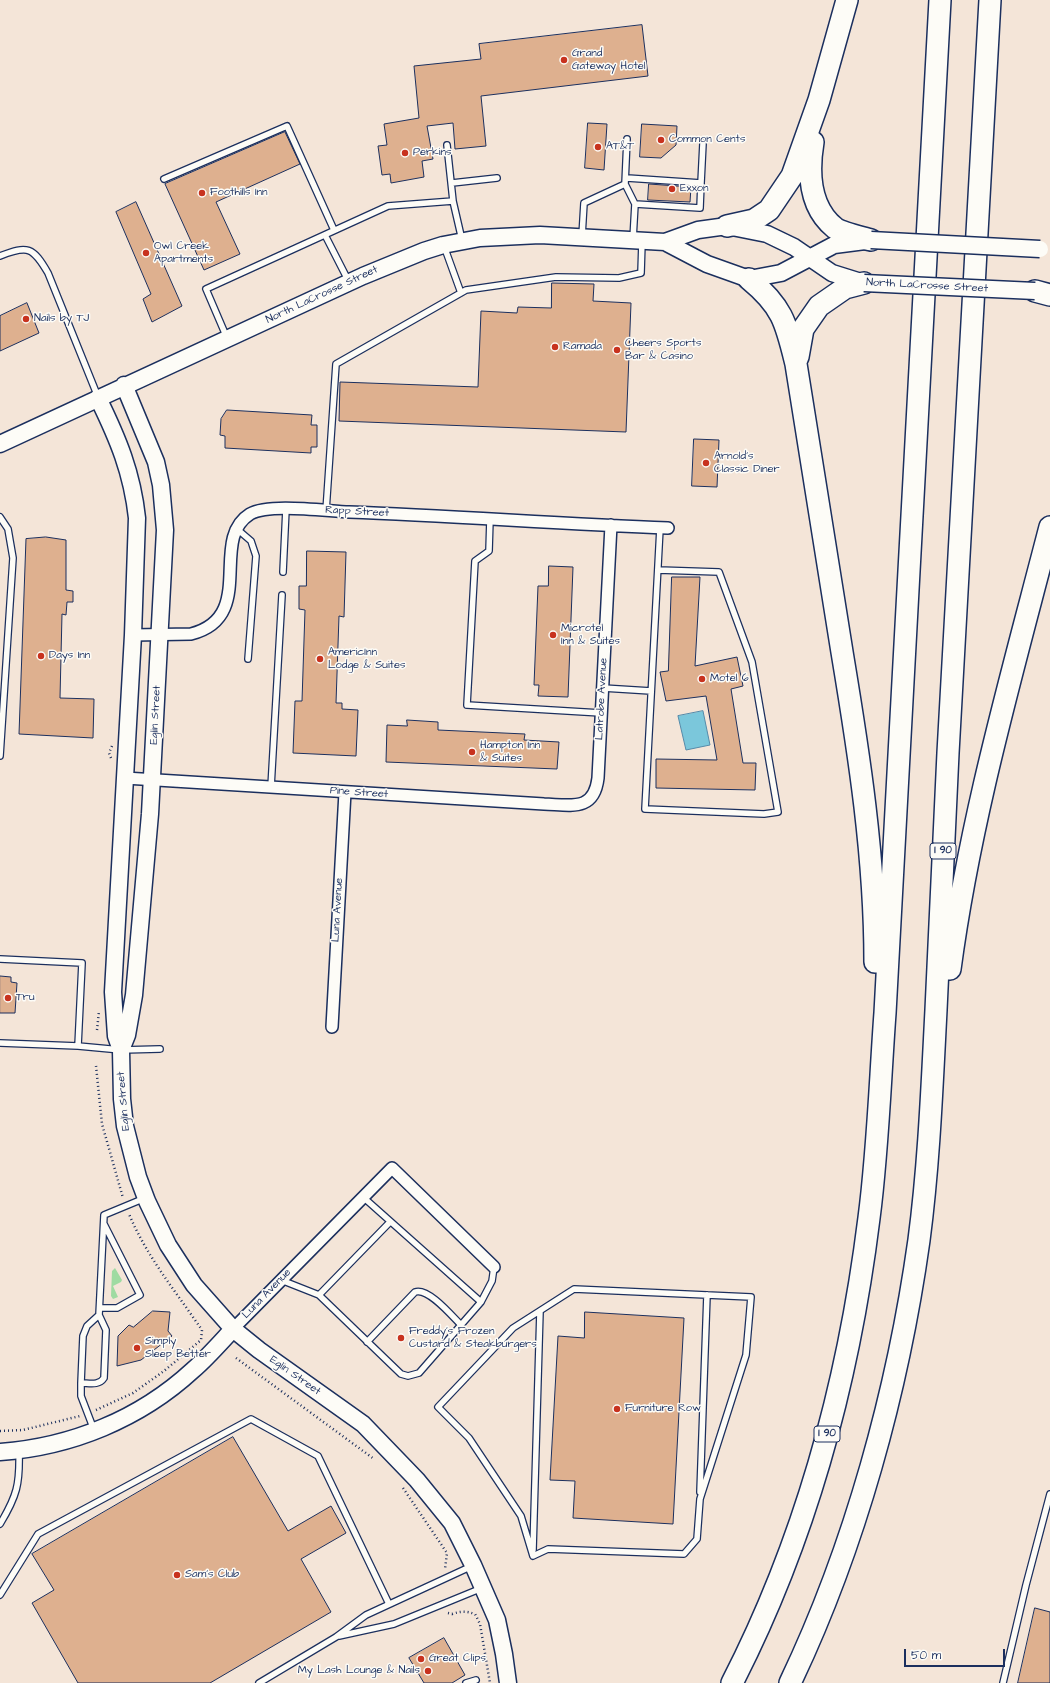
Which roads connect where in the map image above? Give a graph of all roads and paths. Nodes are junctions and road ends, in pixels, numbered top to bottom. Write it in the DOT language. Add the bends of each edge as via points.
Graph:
graph roads {
  1 [pos="847,0"];
  2 [pos="940,0"];
  3 [pos="990,0"];
  4 [pos="820,100"];
  5 [pos="627,139"];
  6 [pos="704,143"];
  7 [pos="447,144"];
  8 [pos="497,178"];
  9 [pos="627,178"];
  10 [pos="164,179"];
  11 [pos="452,183"];
  12 [pos="701,183"];
  13 [pos="625,184"];
  14 [pos="453,201"];
  15 [pos="635,204"];
  16 [pos="727,226"];
  17 [pos="334,230"];
  18 [pos="325,235"];
  19 [pos="582,236"];
  20 [pos="637,240"];
  21 [pos="871,240"];
  22 [pos="462,241"];
  23 [pos="665,242"];
  24 [pos="443,245"];
  25 [pos="1047,249"];
  26 [pos="0,256"];
  27 [pos="810,259"];
  28 [pos="749,278"];
  29 [pos="349,282"];
  30 [pos="864,283"];
  31 [pos="1045,291"];
  32 [pos="461,293"];
  33 [pos="227,338"];
  34 [pos="796,364"];
  35 [pos="124,386"];
  36 [pos="98,398"];
  37 [pos="0,444"];
  38 [pos="286,509"];
  39 [pos="326,511"];
  40 [pos="0,517"];
  41 [pos="490,519"];
  42 [pos="611,525"];
  43 [pos="664,528"];
  44 [pos="1050,528"];
  45 [pos="236,529"];
  46 [pos="658,570"];
  47 [pos="283,572"];
  48 [pos="282,595"];
  49 [pos="133,635"];
  50 [pos="160,636"];
  51 [pos="7,650"];
  52 [pos="0,652"];
  53 [pos="248,659"];
  54 [pos="603,688"];
  55 [pos="651,691"];
  56 [pos="601,713"];
  57 [pos="0,756"];
  58 [pos="125,778"];
  59 [pos="153,780"];
  60 [pos="271,787"];
  61 [pos="345,792"];
  62 [pos="591,799"];
  63 [pos="0,959"];
  64 [pos="332,1027"];
  65 [pos="0,1043"];
  66 [pos="78,1046"];
  67 [pos="160,1049"];
  68 [pos="121,1050"];
  69 [pos="96,1066"];
  70 [pos="931,1112"];
  71 [pos="874,1172"];
  72 [pos="363,1197"];
  73 [pos="146,1198"];
  74 [pos="126,1206"];
  75 [pos="390,1222"];
  76 [pos="104,1224"];
  77 [pos="494,1267"];
  78 [pos="280,1280"];
  79 [pos="319,1295"];
  80 [pos="707,1295"];
  81 [pos="481,1302"];
  82 [pos="100,1308"];
  83 [pos="540,1311"];
  84 [pos="100,1315"];
  85 [pos="461,1325"];
  86 [pos="233,1329"];
  87 [pos="367,1342"];
  88 [pos="236,1358"];
  89 [pos="81,1383"];
  90 [pos="87,1413"];
  91 [pos="0,1431"];
  92 [pos="95,1431"];
  93 [pos="19,1451"];
  94 [pos="0,1452"];
  95 [pos="379,1463"];
  96 [pos="401,1485"];
  97 [pos="1050,1494"];
  98 [pos="700,1499"];
  99 [pos="0,1524"];
  100 [pos="533,1556"];
  101 [pos="473,1565"];
  102 [pos="439,1573"];
  103 [pos="483,1587"];
  104 [pos="0,1595"];
  105 [pos="389,1604"];
  106 [pos="434,1608"];
  107 [pos="336,1636"];
  108 [pos="476,1680"];
  109 [pos="259,1683"];
  110 [pos="466,1683"];
  111 [pos="490,1683"];
  112 [pos="508,1683"];
  113 [pos="732,1683"];
  114 [pos="790,1683"];
  115 [pos="1003,1683"];
  1 -- 4 [label="highway"];
  2 -- 71 [label="highway, I 90" via="885,1013"];
  3 -- 70 [label="highway, I 90"];
  4 -- 16 [label="highway" via="792,176 781,194 769,210 754,220"];
  4 -- 21 [label="highway" via="811,153 813,193 820,212 836,229"];
  5 -- 9 [label="lane"];
  6 -- 12 [label="lane"];
  7 -- 11 [label="lane"];
  8 -- 11 [label="lane"];
  9 -- 12 [label="lane"];
  9 -- 13 [label="lane"];
  10 -- 17 [label="lane" via="287,126"];
  11 -- 14 [label="lane"];
  12 -- 15 [label="lane" via="700,208"];
  13 -- 15 [label="lane"];
  13 -- 19 [label="lane" via="584,203"];
  14 -- 17 [label="lane" via="388,206"];
  14 -- 22 [label="lane"];
  15 -- 20 [label="lane"];
  16 -- 23 [label="street, North LaCrosse Street" via="698,230"];
  16 -- 27 [label="street, North LaCrosse Street" via="767,234 794,247"];
  17 -- 18 [label="lane"];
  18 -- 29 [label="lane"];
  18 -- 33 [label="lane" via="206,289"];
  19 -- 20 [label="street, North LaCrosse Street"];
  19 -- 22 [label="street, North LaCrosse Street" via="518,235"];
  20 -- 23 [label="street, North LaCrosse Street"];
  20 -- 32 [label="lane" via="641,273 619,278 556,276 466,290"];
  21 -- 25 [label="street, North LaCrosse Street, bridge"];
  21 -- 27 [label="street, North LaCrosse Street" via="834,245"];
  22 -- 24 [label="street, North LaCrosse Street"];
  23 -- 28 [label="street, North LaCrosse Street" via="707,264"];
  24 -- 29 [label="street, North LaCrosse Street"];
  24 -- 32 [label="lane"];
  26 -- 36 [label="lane" via="17,249 29,250 39,258 48,273"];
  27 -- 28 [label="street, North LaCrosse Street" via="781,273"];
  27 -- 30 [label="street, North LaCrosse Street" via="832,273"];
  28 -- 34 [label="highway" via="780,311"];
  29 -- 33 [label="street, North LaCrosse Street"];
  30 -- 31 [label="street, North LaCrosse Street, bridge"];
  30 -- 34 [label="highway" via="845,288 820,306 803,329"];
  32 -- 39 [label="lane" via="336,364"];
  33 -- 35 [label="street, North LaCrosse Street"];
  34 -- 71 [label="highway" via="860,758 868,831 875,953"];
  35 -- 36 [label="street, North LaCrosse Street"];
  35 -- 50 [label="street, Eglin Street" via="151,450 161,485 165,530"];
  36 -- 37 [label="street, North LaCrosse Street"];
  36 -- 49 [label="street, Eglin Street" via="121,447 135,499 137,535"];
  38 -- 39 [label="street, Rapp Street"];
  38 -- 45 [label="street, Rapp Street" via="256,511"];
  38 -- 47 [label="lane"];
  39 -- 41 [label="street, Rapp Street"];
  40 -- 51 [label="lane" via="8,529 13,558"];
  41 -- 42 [label="street, Rapp Street"];
  41 -- 56 [label="lane" via="489,551 475,561 467,705"];
  42 -- 43 [label="street, Rapp Street"];
  42 -- 54 [label="street, Latrobe Avenue"];
  43 -- 46 [label="lane"];
  44 -- 70 [label="highway" via="984,781 965,872 956,921"];
  45 -- 50 [label="street" via="232,546 229,590 225,608 220,616 200,632"];
  45 -- 53 [label="lane" via="251,541 256,556"];
  46 -- 55 [label="lane"];
  46 -- 55 [label="lane" via="719,572 752,662 778,812 764,814 645,809"];
  48 -- 60 [label="lane"];
  49 -- 50 [label="street"];
  49 -- 58 [label="street, Eglin Street"];
  50 -- 59 [label="street, Eglin Street"];
  51 -- 52 [label="lane"];
  51 -- 57 [label="lane"];
  54 -- 55 [label="lane"];
  54 -- 56 [label="street, Latrobe Avenue"];
  56 -- 62 [label="street, Latrobe Avenue" via="597,789"];
  58 -- 59 [label="street, Pine Street"];
  58 -- 68 [label="street, Eglin Street" via="114,992 116,1029"];
  59 -- 60 [label="street, Pine Street"];
  59 -- 68 [label="street, Eglin Street" via="134,995 127,1035"];
  60 -- 61 [label="street, Pine Street"];
  61 -- 62 [label="street, Pine Street" via="568,805 584,803"];
  61 -- 64 [label="street, Luna Avenue"];
  63 -- 66 [label="lane" via="82,963"];
  65 -- 66 [label="lane"];
  66 -- 68 [label="lane"];
  67 -- 68 [label="lane"];
  68 -- 73 [label="street, Eglin Street" via="125,1126"];
  69 -- 74 [label="path" via="102,1124"];
  70 -- 114 [label="highway, I 90" via="918,1245 889,1395 848,1540"];
  71 -- 113 [label="highway, I 90" via="858,1298 826,1437 784,1566"];
  72 -- 75 [label="lane"];
  72 -- 77 [label="street, Luna Avenue" via="392,1168"];
  72 -- 78 [label="street, Luna Avenue"];
  73 -- 74 [label="lane"];
  73 -- 86 [label="street, Eglin Street" via="179,1264"];
  74 -- 76 [label="lane" via="104,1215"];
  74 -- 90 [label="path" via="148,1252 202,1330 201,1340 133,1393"];
  75 -- 79 [label="lane"];
  75 -- 81 [label="lane"];
  76 -- 82 [label="lane"];
  76 -- 82 [label="lane" via="140,1295 117,1308"];
  77 -- 81 [label="lane" via="492,1281"];
  78 -- 79 [label="lane"];
  78 -- 86 [label="street, Luna Avenue"];
  79 -- 87 [label="lane"];
  80 -- 83 [label="lane" via="574,1289"];
  80 -- 98 [label="lane"];
  80 -- 98 [label="lane" via="751,1297 746,1355"];
  81 -- 85 [label="lane"];
  82 -- 84 [label="lane"];
  83 -- 100 [label="lane"];
  83 -- 100 [label="lane" via="513,1328 438,1407 469,1438 502,1484 521,1516"];
  84 -- 89 [label="lane" via="86,1326 83,1336"];
  84 -- 89 [label="lane" via="106,1330 104,1378 98,1384"];
  85 -- 87 [label="lane" via="428,1294 419,1290"];
  85 -- 87 [label="lane" via="419,1373 408,1376 401,1374"];
  86 -- 92 [label="street, Luna Avenue" via="192,1371 158,1398 121,1420"];
  86 -- 101 [label="street, Eglin Street" via="363,1424 417,1480 452,1523"];
  88 -- 95 [label="path"];
  89 -- 90 [label="lane" via="81,1396"];
  90 -- 91 [label="path" via="23,1430"];
  90 -- 92 [label="lane"];
  92 -- 93 [label="street, Luna Avenue" via="65,1441"];
  93 -- 94 [label="street, Luna Avenue"];
  93 -- 99 [label="lane" via="20,1471 16,1494"];
  96 -- 102 [label="path" via="447,1553 444,1569"];
  97 -- 115 [label="lane"];
  98 -- 100 [label="lane" via="697,1539 684,1554 548,1549"];
  101 -- 103 [label="street, Eglin Street"];
  101 -- 105 [label="lane"];
  103 -- 106 [label="lane"];
  103 -- 112 [label="street, Eglin Street" via="497,1620"];
  104 -- 105 [label="lane" via="38,1534 251,1419 318,1456"];
  105 -- 107 [label="lane" via="366,1615"];
  106 -- 107 [label="lane" via="394,1624"];
  106 -- 111 [label="path" via="452,1614 460,1611 475,1614 480,1624"];
  107 -- 109 [label="lane"];
  108 -- 110 [label="lane"];
}
